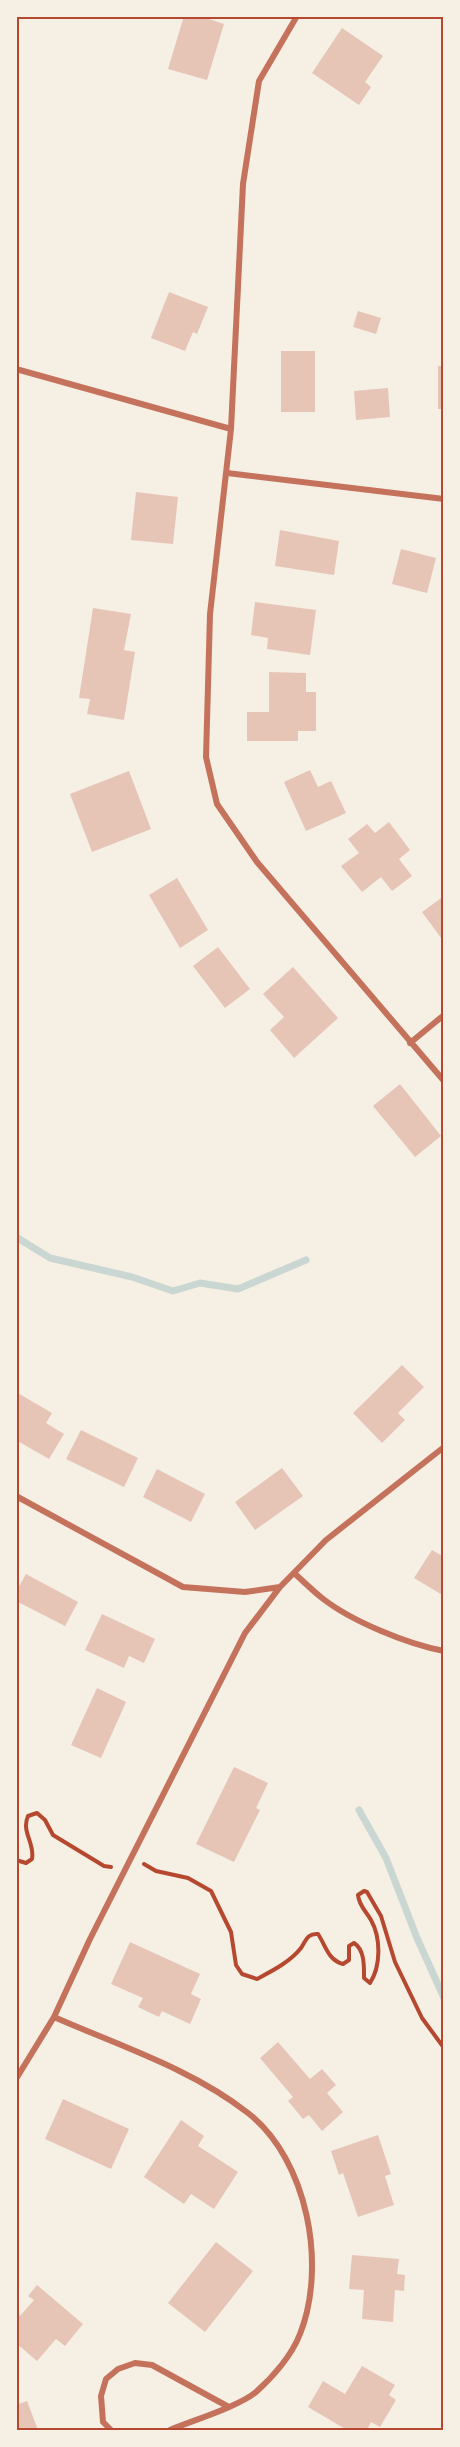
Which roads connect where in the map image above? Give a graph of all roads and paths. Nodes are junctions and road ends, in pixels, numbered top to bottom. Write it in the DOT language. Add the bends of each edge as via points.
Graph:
graph roads {
  1 [pos="297,16"];
  2 [pos="16,369"];
  3 [pos="231,429"];
  4 [pos="227,473"];
  5 [pos="444,499"];
  6 [pos="444,1015"];
  7 [pos="410,1044"];
  8 [pos="444,1081"];
  9 [pos="444,1447"];
  10 [pos="16,1496"];
  11 [pos="294,1573"];
  12 [pos="280,1587"];
  13 [pos="444,1651"];
  14 [pos="16,1860"];
  15 [pos="125,1869"];
  16 [pos="54,2017"];
  17 [pos="444,2048"];
  18 [pos="16,2079"];
  19 [pos="227,2406"];
  20 [pos="111,2430"];
  21 [pos="170,2430"];
  1 -- 3 [label="street" via="259,81 243,184"];
  2 -- 3 [label="street"];
  3 -- 4 [label="street"];
  4 -- 5 [label="street"];
  4 -- 7 [label="street" via="210,614 206,757 217,804 257,862"];
  6 -- 7 [label="street"];
  7 -- 8 [label="street"];
  9 -- 11 [label="street" via="326,1540"];
  10 -- 12 [label="street" via="183,1587 245,1592"];
  11 -- 12 [label="street"];
  11 -- 13 [label="street" via="322,1598 358,1620"];
  12 -- 15 [label="street" via="245,1633"];
  14 -- 15 [label="path" via="26,1863 32,1859 25,1825 28,1816 37,1813 58,1839 104,1866"];
  15 -- 16 [label="street"];
  15 -- 17 [label="path" via="134,1870 144,1864 188,1878 211,1891 231,1932 236,1965 242,1974 256,1979 281,1966 306,1938 318,1934 330,1956 339,1963 349,1960 349,1946 359,1946 364,1978 370,1983 378,1958 376,1931 358,1895 367,1892 381,1916 395,1962 422,2018"];
  16 -- 18 [label="street"];
  16 -- 19 [label="street" via="205,2083 250,2115 284,2152 304,2202 312,2253 310,2295 300,2335 281,2366 255,2393"];
  19 -- 20 [label="street" via="152,2365 135,2363 106,2379 101,2396 103,2422"];
  19 -- 21 [label="street"];
}
